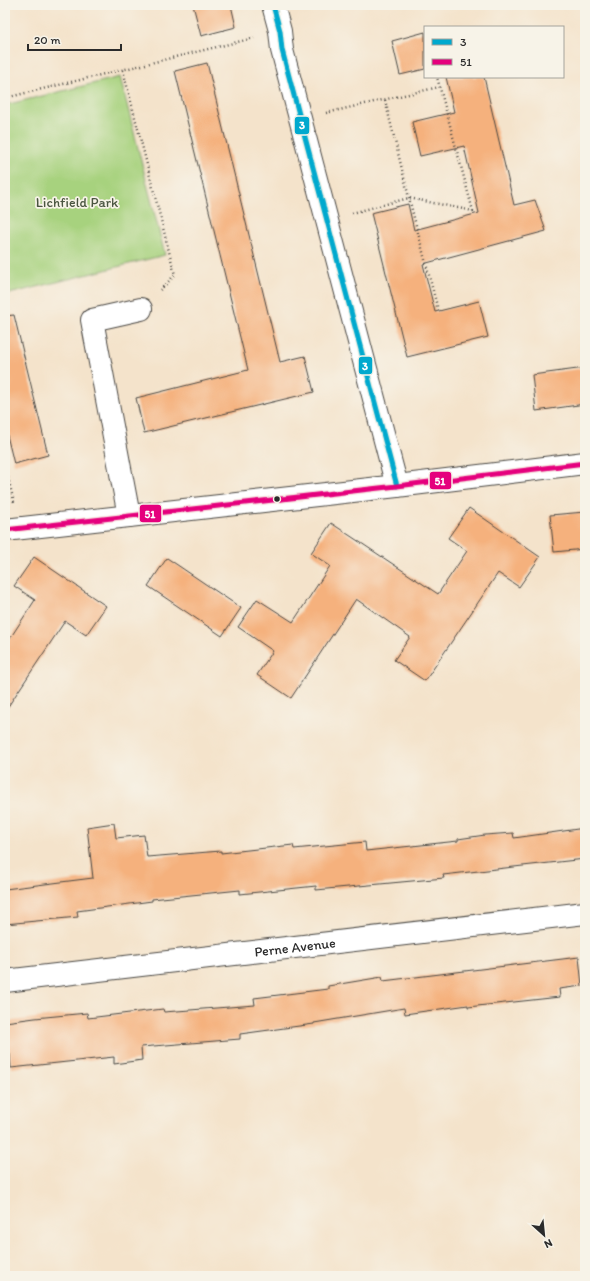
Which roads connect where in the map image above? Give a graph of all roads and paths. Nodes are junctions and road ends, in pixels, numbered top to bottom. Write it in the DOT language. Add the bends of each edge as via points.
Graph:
graph roads {
  1 [pos="273,5"];
  2 [pos="280,31"];
  3 [pos="123,70"];
  4 [pos="437,78"];
  5 [pos="439,87"];
  6 [pos="5,98"];
  7 [pos="385,100"];
  8 [pos="300,119"];
  9 [pos="409,198"];
  10 [pos="327,220"];
  11 [pos="141,309"];
  12 [pos="438,310"];
  13 [pos="585,463"];
  14 [pos="5,466"];
  15 [pos="397,486"];
  16 [pos="129,516"];
  17 [pos="13,529"];
  18 [pos="585,913"];
  19 [pos="5,981"];
  1 -- 2 [label="street"];
  2 -- 3 [label="path"];
  2 -- 8 [label="street" via="282,50"];
  3 -- 6 [label="path"];
  3 -- 11 [label="path" via="175,275"];
  4 -- 5 [label="path"];
  5 -- 7 [label="path"];
  5 -- 9 [label="path" via="473,211"];
  7 -- 8 [label="path"];
  7 -- 9 [label="path"];
  8 -- 10 [label="street"];
  9 -- 10 [label="path"];
  9 -- 12 [label="path"];
  10 -- 15 [label="street"];
  11 -- 16 [label="street" via="92,320"];
  13 -- 15 [label="street"];
  14 -- 17 [label="path"];
  15 -- 16 [label="street"];
  16 -- 17 [label="street"];
  18 -- 19 [label="street, Perne Avenue"];
}
